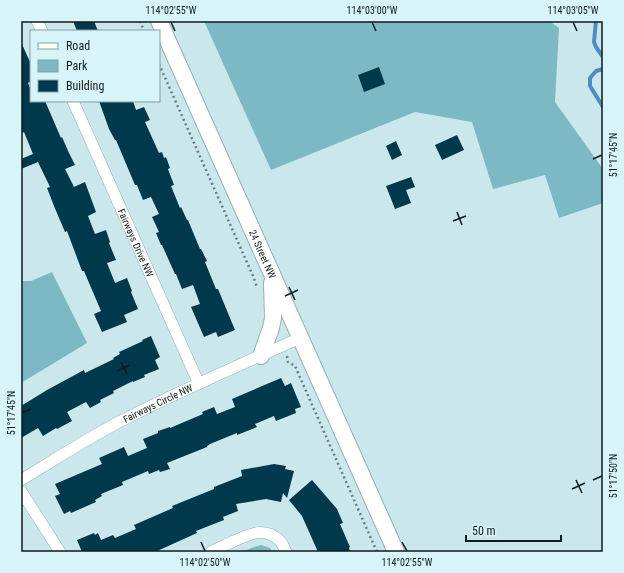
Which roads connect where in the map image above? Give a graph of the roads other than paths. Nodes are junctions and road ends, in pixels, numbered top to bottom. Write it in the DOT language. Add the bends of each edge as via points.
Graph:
graph roads {
  1 [pos="37,21"];
  2 [pos="159,21"];
  3 [pos="42,30"];
  4 [pos="73,102"];
  5 [pos="272,275"];
  6 [pos="300,338"];
  7 [pos="261,356"];
  8 [pos="199,384"];
  9 [pos="21,480"];
  10 [pos="21,491"];
  11 [pos="60,552"];
  12 [pos="211,552"];
  13 [pos="286,552"];
  14 [pos="396,552"];
  1 -- 3 [label="street"];
  2 -- 5 [label="street, 24 Street NW"];
  4 -- 8 [label="street, Fairways Drive NW"];
  5 -- 6 [label="street, 24 Street NW"];
  5 -- 7 [label="street" via="273,318"];
  6 -- 7 [label="street, Fairways Circle NW"];
  6 -- 14 [label="street, 24 Street NW"];
  7 -- 8 [label="street, Fairways Circle NW"];
  8 -- 9 [label="street, Fairways Circle NW" via="120,422"];
  10 -- 11 [label="street"];
  12 -- 13 [label="street" via="258,532 274,536"];
}
